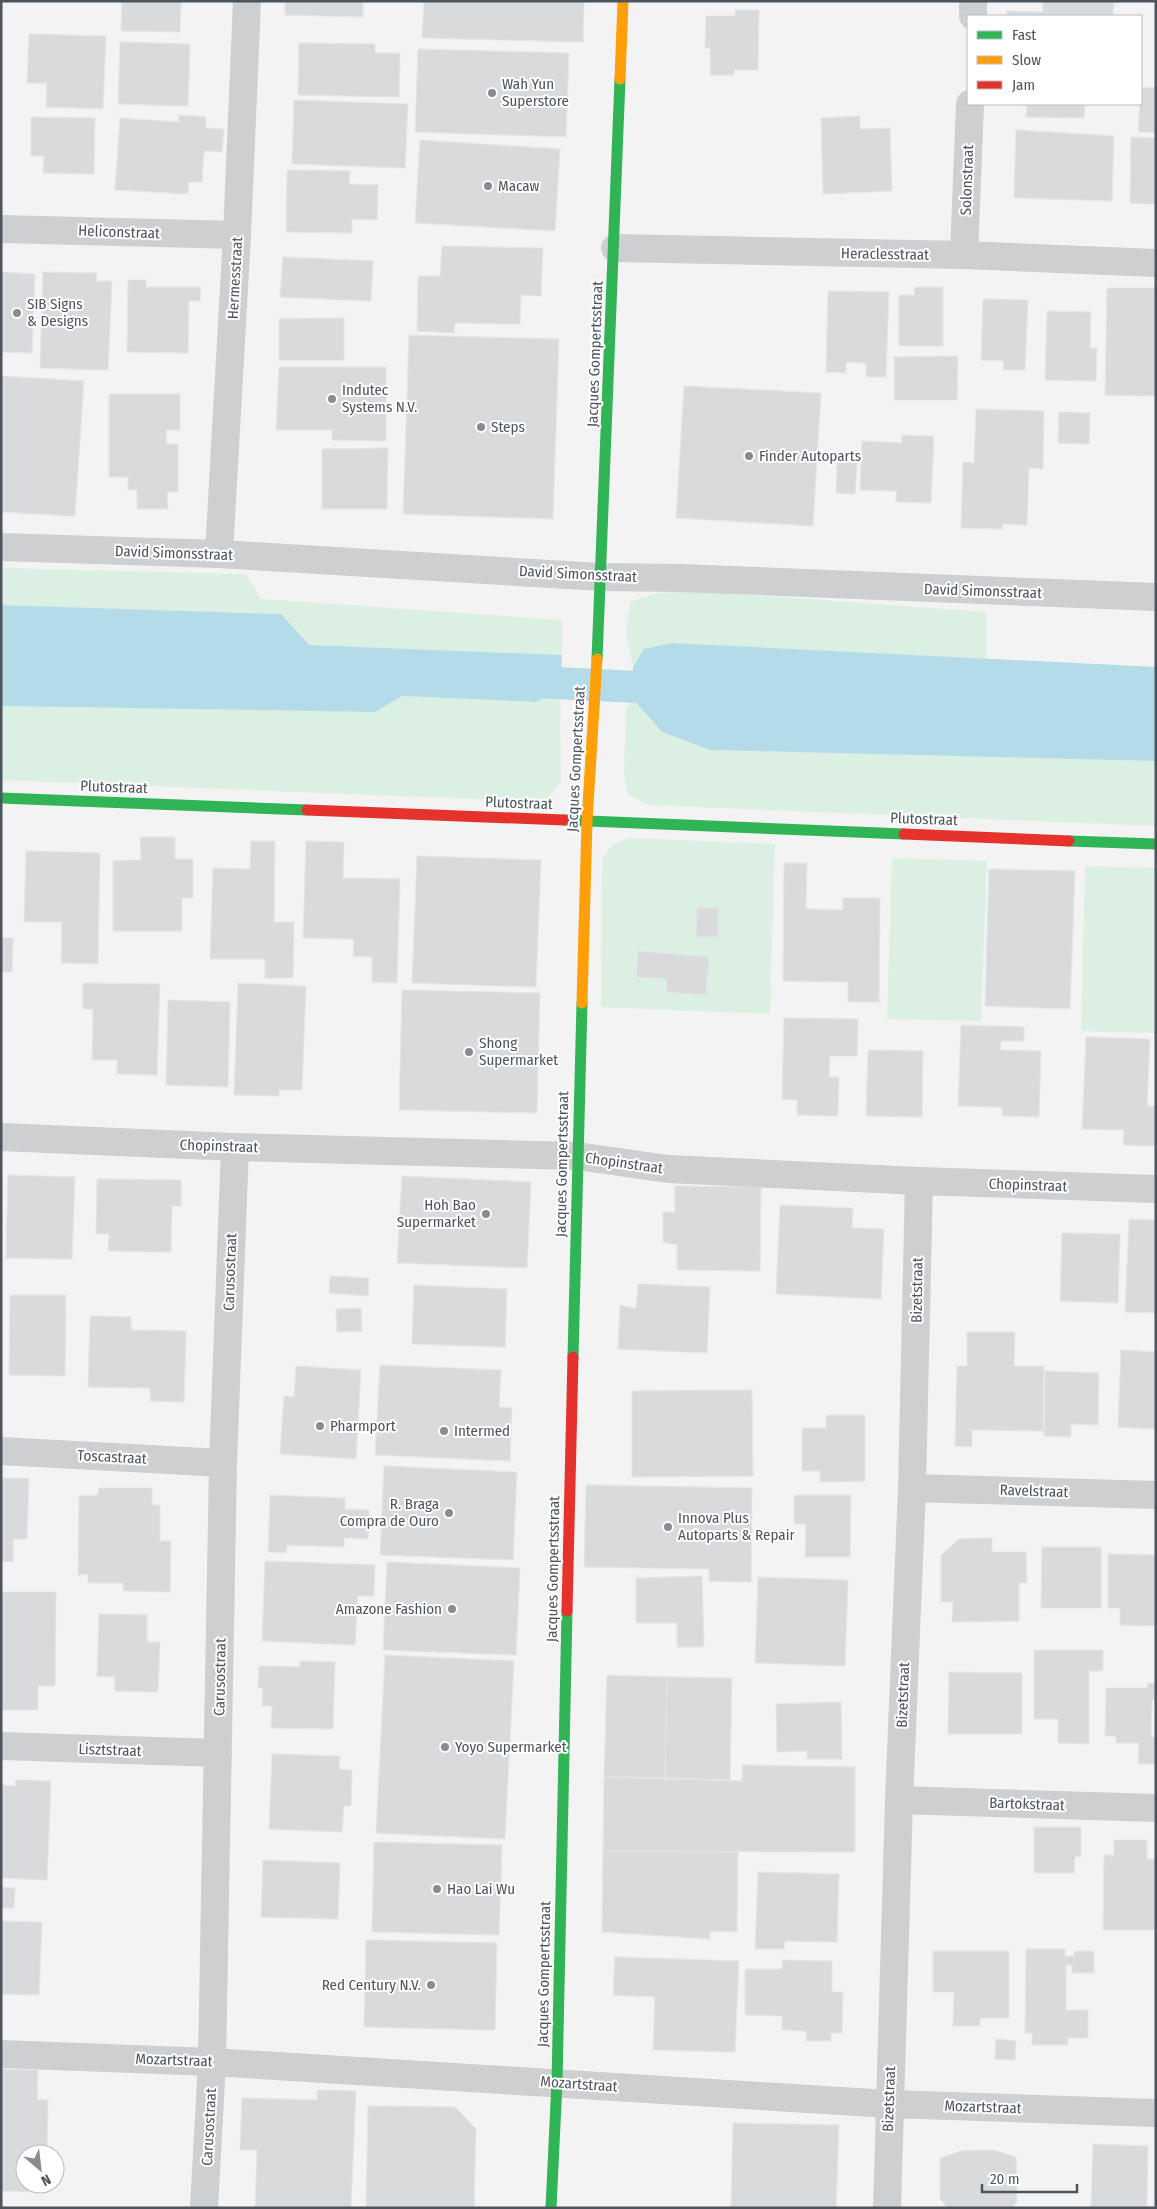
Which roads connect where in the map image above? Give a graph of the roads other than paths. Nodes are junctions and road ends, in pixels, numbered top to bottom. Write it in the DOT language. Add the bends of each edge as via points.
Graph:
graph roads {
  1 [pos="247,1"];
  2 [pos="623,1"];
  3 [pos="973,1"];
  4 [pos="973,15"];
  5 [pos="970,105"];
  6 [pos="1,229"];
  7 [pos="237,235"];
  8 [pos="614,248"];
  9 [pos="964,255"];
  10 [pos="1156,263"];
  11 [pos="1,547"];
  12 [pos="219,554"];
  13 [pos="601,577"];
  14 [pos="1156,598"];
  15 [pos="1,798"];
  16 [pos="587,821"];
  17 [pos="1156,844"];
  18 [pos="1,1137"];
  19 [pos="235,1147"];
  20 [pos="577,1156"];
  21 [pos="920,1181"];
  22 [pos="1156,1189"];
  23 [pos="1,1450"];
  24 [pos="223,1463"];
  25 [pos="912,1488"];
  26 [pos="1156,1495"];
  27 [pos="1,1746"];
  28 [pos="218,1753"];
  29 [pos="898,1800"];
  30 [pos="1156,1808"];
  31 [pos="1,2054"];
  32 [pos="212,2062"];
  33 [pos="557,2082"];
  34 [pos="889,2104"];
  35 [pos="1156,2113"];
  36 [pos="204,2208"];
  37 [pos="551,2208"];
  38 [pos="887,2208"];
  1 -- 7 [label="street, Hermesstraat"];
  2 -- 8 [label="street, Jacques Gompertsstraat"];
  3 -- 4 [label="street"];
  5 -- 9 [label="street, Solonstraat"];
  6 -- 7 [label="street, Heliconstraat"];
  7 -- 12 [label="street, Hermesstraat"];
  8 -- 9 [label="street, Heraclesstraat"];
  8 -- 13 [label="street, Jacques Gompertsstraat"];
  9 -- 10 [label="street, Heraclesstraat"];
  11 -- 12 [label="street, David Simonsstraat"];
  12 -- 13 [label="street, David Simonsstraat"];
  13 -- 14 [label="street, David Simonsstraat"];
  13 -- 16 [label="street, Jacques Gompertsstraat"];
  15 -- 16 [label="street, Plutostraat"];
  16 -- 17 [label="street, Plutostraat"];
  16 -- 20 [label="street, Jacques Gompertsstraat"];
  18 -- 19 [label="street, Chopinstraat"];
  19 -- 20 [label="street, Chopinstraat"];
  19 -- 24 [label="street, Carusostraat"];
  20 -- 21 [label="street, Chopinstraat" via="668,1169"];
  20 -- 33 [label="street, Jacques Gompertsstraat"];
  21 -- 22 [label="street, Chopinstraat"];
  21 -- 25 [label="street, Bizetstraat"];
  23 -- 24 [label="street, Toscastraat"];
  24 -- 28 [label="street, Carusostraat"];
  25 -- 26 [label="street, Ravelstraat"];
  25 -- 29 [label="street, Bizetstraat"];
  27 -- 28 [label="street, Lisztstraat"];
  28 -- 32 [label="street, Carusostraat"];
  29 -- 30 [label="street, Bartokstraat"];
  29 -- 34 [label="street, Bizetstraat"];
  31 -- 32 [label="street, Mozartstraat"];
  32 -- 33 [label="street, Mozartstraat"];
  32 -- 36 [label="street, Carusostraat"];
  33 -- 34 [label="street, Mozartstraat"];
  33 -- 37 [label="street, Jacques Gompertsstraat"];
  34 -- 35 [label="street, Mozartstraat"];
  34 -- 38 [label="street, Bizetstraat"];
}
